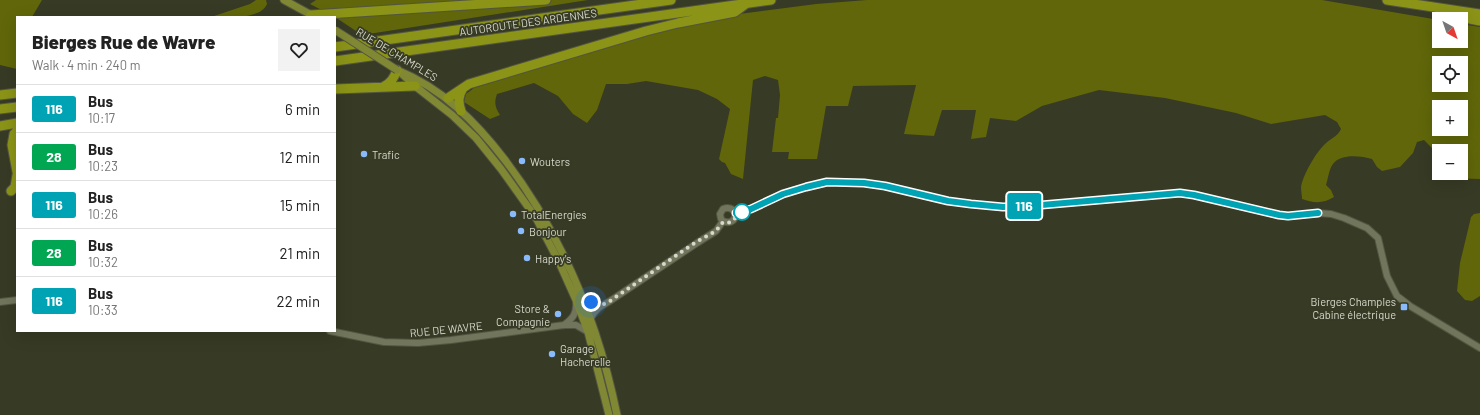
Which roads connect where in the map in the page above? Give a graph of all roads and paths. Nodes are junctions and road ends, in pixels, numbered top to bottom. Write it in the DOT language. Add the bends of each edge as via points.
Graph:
graph roads {
  1 [pos="284,0"];
  2 [pos="546,0"];
  3 [pos="671,0"];
  4 [pos="772,0"];
  5 [pos="1387,0"];
  6 [pos="749,2"];
  7 [pos="1459,10"];
  8 [pos="1480,14"];
  9 [pos="313,16"];
  10 [pos="1480,21"];
  11 [pos="336,31"];
  12 [pos="336,47"];
  13 [pos="336,61"];
  14 [pos="397,70"];
  15 [pos="408,76"];
  16 [pos="415,86"];
  17 [pos="383,87"];
  18 [pos="463,87"];
  19 [pos="336,89"];
  20 [pos="16,93"];
  21 [pos="2,94"];
  22 [pos="448,98"];
  23 [pos="16,107"];
  24 [pos="0,109"];
  25 [pos="461,111"];
  26 [pos="16,123"];
  27 [pos="0,126"];
  28 [pos="16,132"];
  29 [pos="16,167"];
  30 [pos="16,181"];
  31 [pos="11,191"];
  32 [pos="736,213"];
  33 [pos="723,222"];
  34 [pos="580,299"];
  35 [pos="16,300"];
  36 [pos="0,302"];
  37 [pos="600,306"];
  38 [pos="587,319"];
  39 [pos="564,325"];
  40 [pos="335,332"];
  41 [pos="588,332"];
  42 [pos="1480,348"];
  43 [pos="610,415"];
  44 [pos="617,415"];
  1 -- 9 [label="main road"];
  2 -- 9 [label="highway"];
  3 -- 12 [label="highway, AUTOROUTE DES ARDENNES"];
  4 -- 6 [label="highway, AUTOROUTE DES ARDENNES"];
  5 -- 7 [label="highway"];
  6 -- 13 [label="highway, AUTOROUTE DES ARDENNES"];
  6 -- 18 [label="highway" via="735,12 646,31"];
  7 -- 8 [label="highway"];
  7 -- 10 [label="highway" via="1470,19"];
  11 -- 14 [label="main road, RUE DE CHAMPLES, bridge"];
  14 -- 15 [label="main road, RUE DE CHAMPLES"];
  14 -- 17 [label="highway" via="389,84"];
  15 -- 16 [label="main road"];
  15 -- 22 [label="main road" via="439,98"];
  16 -- 17 [label="highway"];
  16 -- 34 [label="main road" via="464,125 493,159 536,218"];
  17 -- 19 [label="highway"];
  18 -- 22 [label="highway"];
  18 -- 25 [label="highway" via="458,102"];
  20 -- 21 [label="highway"];
  22 -- 25 [label="main road"];
  23 -- 24 [label="highway"];
  25 -- 34 [label="main road" via="500,153 533,199 556,237"];
  26 -- 27 [label="highway"];
  28 -- 29 [label="highway" via="12,145"];
  30 -- 31 [label="highway"];
  32 -- 33 [label="street" via="732,221"];
  32 -- 33 [label="street" via="729,208 723,209 720,214"];
  32 -- 42 [label="street" via="806,187 827,182 846,182 885,186 948,201 988,206 1030,206 1180,193 1279,215 1331,214 1367,228 1378,238 1387,276 1397,296"];
  33 -- 37 [label="street" via="716,231"];
  34 -- 37 [label="street"];
  34 -- 38 [label="main road"];
  34 -- 39 [label="street" via="573,317"];
  35 -- 36 [label="street"];
  37 -- 38 [label="street"];
  38 -- 41 [label="main road"];
  38 -- 44 [label="main road" via="607,371"];
  39 -- 40 [label="street, RUE DE WAVRE" via="418,343 384,342"];
  39 -- 41 [label="street, RUE DE WAVRE" via="576,325"];
  41 -- 43 [label="main road"];
}
